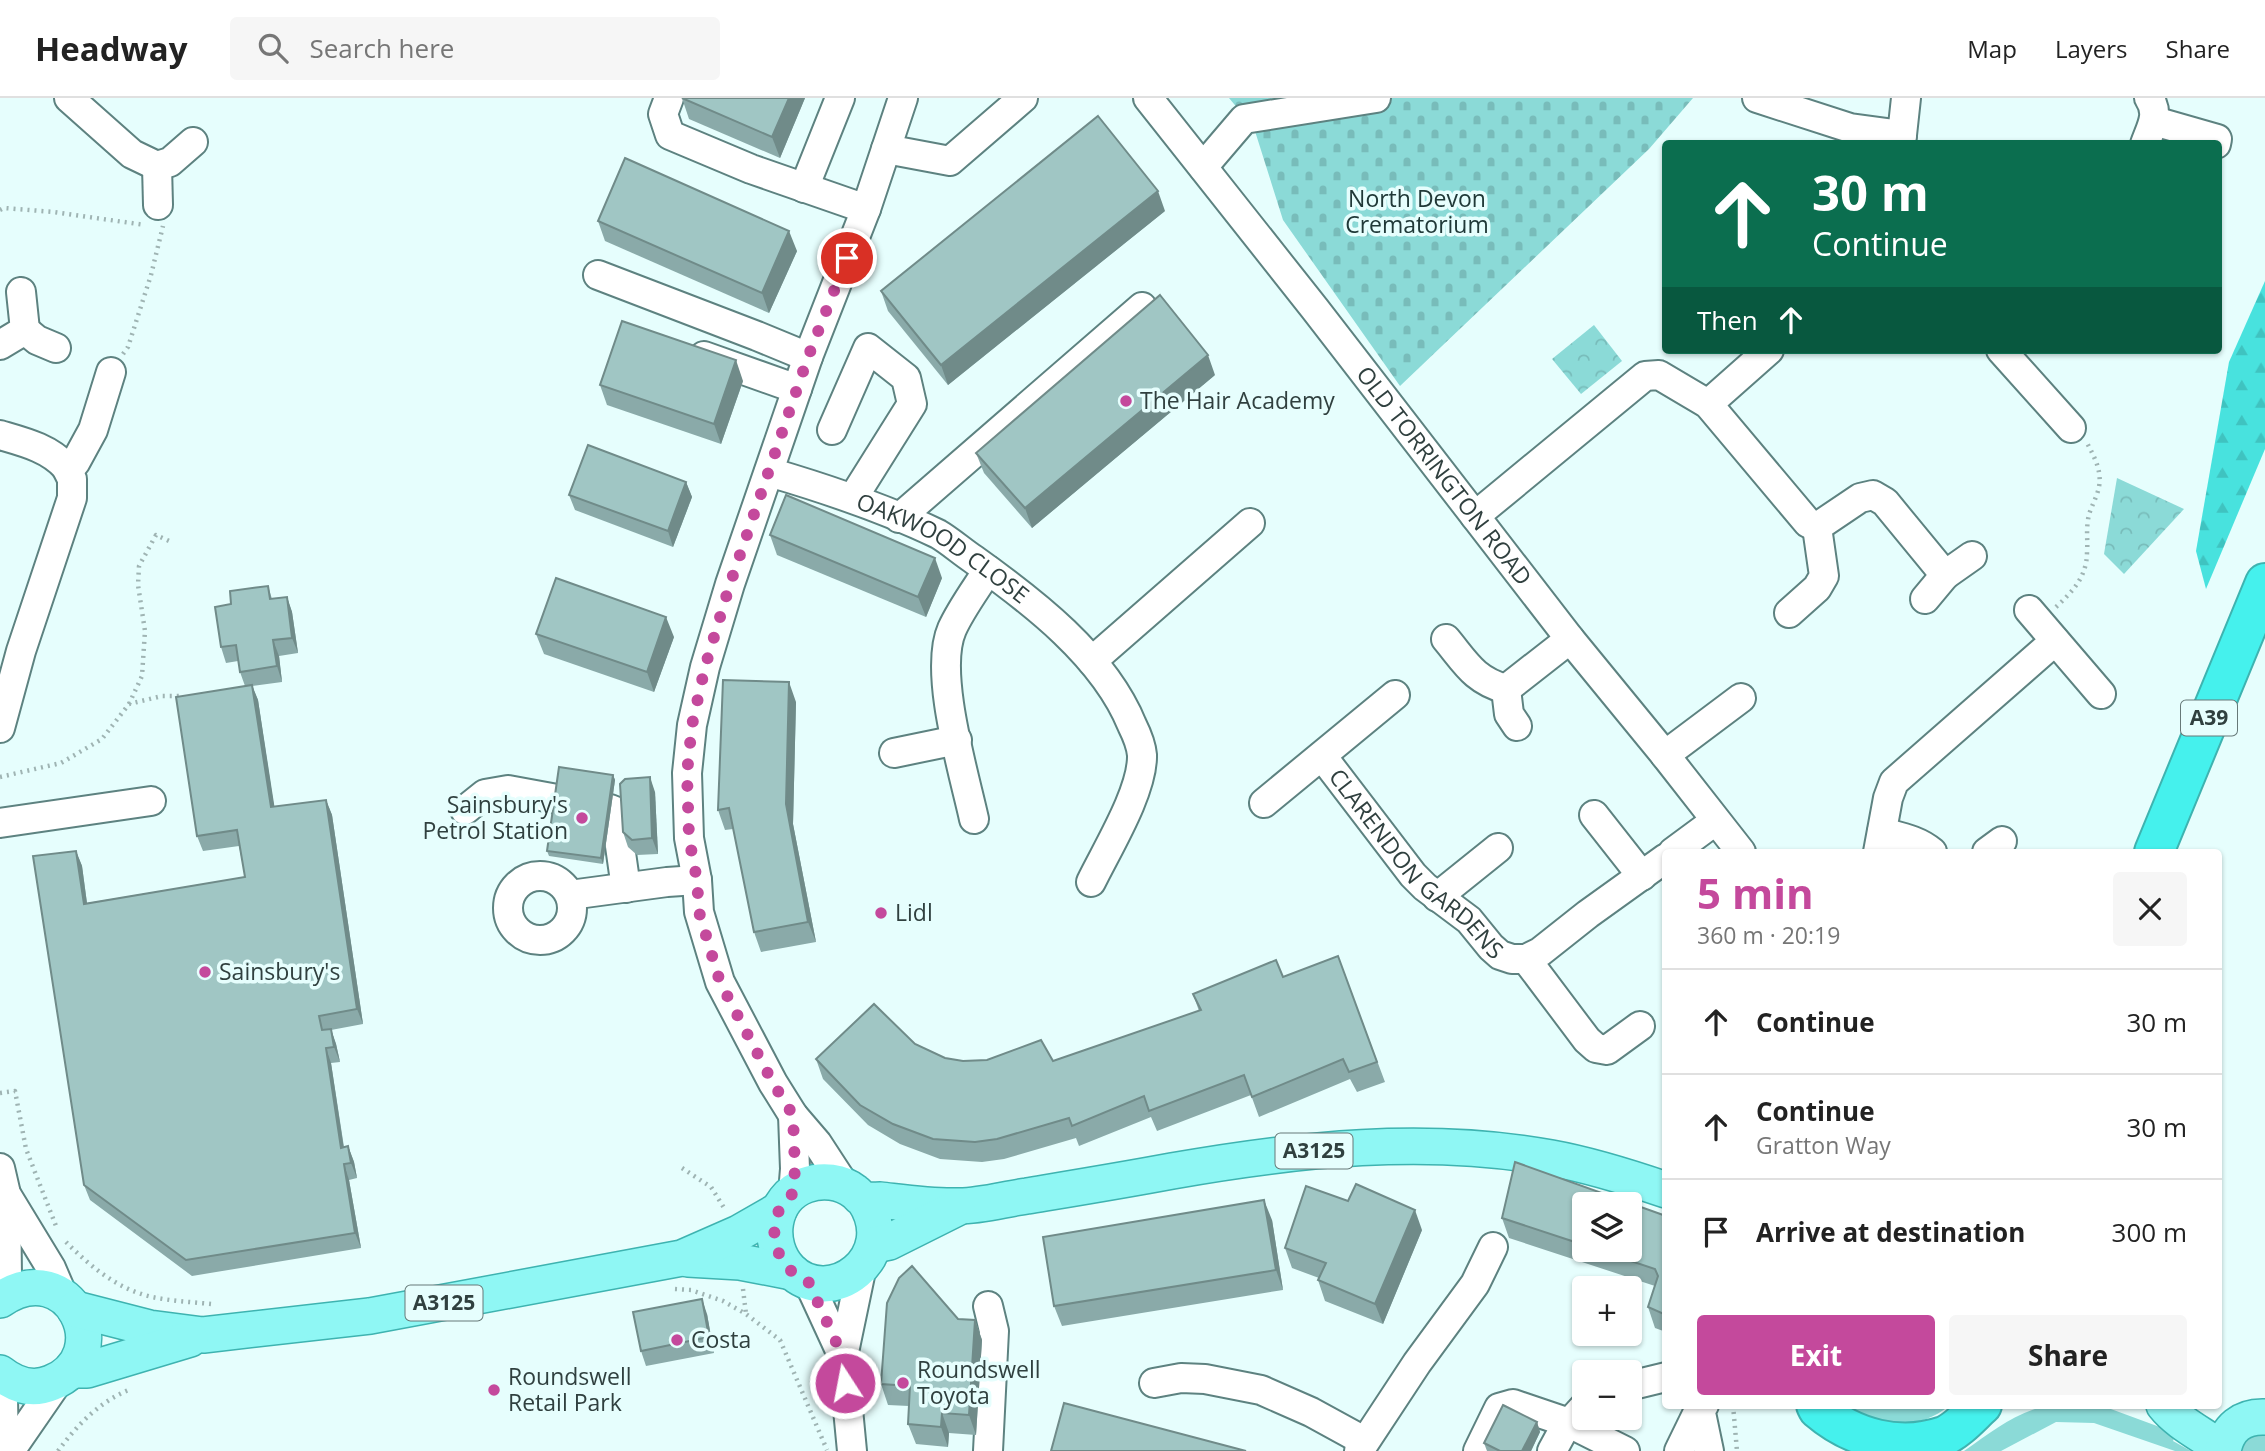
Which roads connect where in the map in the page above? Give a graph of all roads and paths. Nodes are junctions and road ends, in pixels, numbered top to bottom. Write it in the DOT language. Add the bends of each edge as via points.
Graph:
graph roads {
  1 [pos="69,98"];
  2 [pos="669,98"];
  3 [pos="840,98"];
  4 [pos="903,98"];
  5 [pos="1023,98"];
  6 [pos="1376,98"];
  7 [pos="1758,98"];
  8 [pos="1906,98"];
  9 [pos="1153,100"];
  10 [pos="2149,121"];
  11 [pos="1901,139"];
  12 [pos="2217,140"];
  13 [pos="193,142"];
  14 [pos="886,149"];
  15 [pos="157,166"];
  16 [pos="1203,167"];
  17 [pos="804,188"];
  18 [pos="866,209"];
  19 [pos="0,210"];
  20 [pos="161,216"];
  21 [pos="598,275"];
  22 [pos="21,292"];
  23 [pos="1142,307"];
  24 [pos="24,330"];
  25 [pos="0,345"];
  26 [pos="56,348"];
  27 [pos="683,349"];
  28 [pos="1764,354"];
  29 [pos="2005,354"];
  30 [pos="808,357"];
  31 [pos="111,372"];
  32 [pos="797,389"];
  33 [pos="1708,404"];
  34 [pos="2071,428"];
  35 [pos="832,429"];
  36 [pos="0,435"];
  37 [pos="66,467"];
  38 [pos="769,472"];
  39 [pos="853,498"];
  40 [pos="1475,516"];
  41 [pos="900,518"];
  42 [pos="1250,523"];
  43 [pos="1813,525"];
  44 [pos="169,541"];
  45 [pos="1972,556"];
  46 [pos="988,569"];
  47 [pos="1945,575"];
  48 [pos="2265,583"];
  49 [pos="1924,599"];
  50 [pos="1789,613"];
  51 [pos="2041,624"];
  52 [pos="1446,639"];
  53 [pos="1570,639"];
  54 [pos="1092,661"];
  55 [pos="1506,689"];
  56 [pos="2101,694"];
  57 [pos="1395,695"];
  58 [pos="187,696"];
  59 [pos="1741,698"];
  60 [pos="129,704"];
  61 [pos="1517,726"];
  62 [pos="0,728"];
  63 [pos="957,740"];
  64 [pos="894,753"];
  65 [pos="1665,755"];
  66 [pos="1322,756"];
  67 [pos="0,777"];
  68 [pos="557,799"];
  69 [pos="151,801"];
  70 [pos="1264,803"];
  71 [pos="610,809"];
  72 [pos="465,810"];
  73 [pos="1594,816"];
  74 [pos="974,819"];
  75 [pos="1715,821"];
  76 [pos="0,822"];
  77 [pos="1880,842"];
  78 [pos="1498,848"];
  79 [pos="1677,849"];
  80 [pos="1738,849"];
  81 [pos="1929,849"];
  82 [pos="2155,849"];
  83 [pos="1662,861"];
  84 [pos="1642,876"];
  85 [pos="697,880"];
  86 [pos="1091,882"];
  87 [pos="626,888"];
  88 [pos="570,895"];
  89 [pos="1437,897"];
  90 [pos="1526,959"];
  91 [pos="1640,1026"];
  92 [pos="0,1093"];
  93 [pos="793,1115"];
  94 [pos="0,1167"];
  95 [pos="1662,1189"];
  96 [pos="854,1193"];
  97 [pos="6,1195"];
  98 [pos="786,1201"];
  99 [pos="960,1206"];
  100 [pos="1493,1247"];
  101 [pos="868,1255"];
  102 [pos="682,1258"];
  103 [pos="800,1276"];
  104 [pos="664,1289"];
  105 [pos="1,1299"];
  106 [pos="69,1303"];
  107 [pos="988,1306"];
  108 [pos="211,1320"];
  109 [pos="843,1357"];
  110 [pos="0,1373"];
  111 [pos="65,1375"];
  112 [pos="1662,1378"];
  113 [pos="1154,1383"];
  114 [pos="1642,1383"];
  115 [pos="137,1386"];
  116 [pos="2222,1407"];
  117 [pos="1701,1409"];
  118 [pos="1702,1409"];
  119 [pos="1732,1409"];
  120 [pos="1817,1409"];
  121 [pos="1819,1409"];
  122 [pos="1977,1409"];
  123 [pos="2167,1409"];
  124 [pos="1572,1414"];
  125 [pos="2258,1417"];
  126 [pos="1572,1421"];
  127 [pos="1596,1430"];
  128 [pos="1362,1446"];
  129 [pos="1914,1447"];
  130 [pos="839,1450"];
  131 [pos="2223,1450"];
  132 [pos="4,1451"];
  133 [pos="10,1451"];
  134 [pos="58,1451"];
  135 [pos="988,1451"];
  136 [pos="1478,1451"];
  137 [pos="1552,1451"];
  138 [pos="1625,1451"];
  139 [pos="1679,1451"];
  140 [pos="1709,1451"];
  141 [pos="1737,1451"];
  142 [pos="1822,1451"];
  1 -- 15 [label="street" via="132,154"];
  2 -- 17 [label="street" via="663,114 670,135"];
  3 -- 17 [label="street"];
  4 -- 14 [label="street"];
  5 -- 14 [label="street" via="950,160"];
  6 -- 16 [label="street" via="1244,119"];
  7 -- 11 [label="street"];
  8 -- 11 [label="street"];
  9 -- 16 [label="street, OLD TORRINGTON ROAD"];
  10 -- 12 [label="street"];
  13 -- 15 [label="street" via="170,162"];
  14 -- 18 [label="street"];
  15 -- 20 [label="street"];
  16 -- 40 [label="street, OLD TORRINGTON ROAD"];
  17 -- 18 [label="street"];
  18 -- 30 [label="street"];
  19 -- 20 [label="path"];
  20 -- 31 [label="path" via="151,275 128,347"];
  21 -- 30 [label="street"];
  22 -- 24 [label="street"];
  23 -- 41 [label="street"];
  24 -- 25 [label="street"];
  24 -- 26 [label="street"];
  27 -- 32 [label="street"];
  28 -- 33 [label="street"];
  29 -- 34 [label="street"];
  30 -- 32 [label="street"];
  31 -- 37 [label="street" via="93,430 75,463"];
  32 -- 38 [label="street"];
  33 -- 40 [label="street" via="1659,375 1644,376"];
  33 -- 43 [label="street"];
  34 -- 51 [label="path" via="2087,443 2098,464 2098,491 2085,535 2085,568 2079,582"];
  35 -- 39 [label="street" via="868,348 905,378 912,404"];
  36 -- 37 [label="street" via="37,446"];
  37 -- 62 [label="street" via="72,498"];
  38 -- 39 [label="street, OAKWOOD CLOSE"];
  38 -- 85 [label="street" via="730,584 692,725 687,773 689,838"];
  39 -- 41 [label="street, OAKWOOD CLOSE"];
  40 -- 53 [label="street, OLD TORRINGTON ROAD"];
  41 -- 46 [label="street, OAKWOOD CLOSE" via="940,536"];
  42 -- 54 [label="street"];
  43 -- 47 [label="street" via="1873,495 1885,502"];
  43 -- 50 [label="street" via="1824,576"];
  44 -- 60 [label="path" via="156,536 139,566 145,631 142,676"];
  45 -- 47 [label="street"];
  46 -- 54 [label="street, OAKWOOD CLOSE" via="1041,610"];
  46 -- 63 [label="street" via="951,630 946,653 947,691"];
  47 -- 49 [label="street"];
  48 -- 82 [label="highway, A39"];
  51 -- 56 [label="street"];
  51 -- 77 [label="street" via="1894,782"];
  52 -- 55 [label="street" via="1478,677"];
  53 -- 55 [label="street"];
  53 -- 65 [label="street, OLD TORRINGTON ROAD"];
  54 -- 86 [label="street, OAKWOOD CLOSE" via="1126,709 1140,744 1141,769"];
  55 -- 61 [label="street" via="1509,714"];
  57 -- 66 [label="street, CLARENDON GARDENS"];
  58 -- 60 [label="path"];
  59 -- 65 [label="street"];
  60 -- 67 [label="path" via="102,739 61,763"];
  63 -- 64 [label="street"];
  63 -- 74 [label="street"];
  65 -- 75 [label="street, OLD TORRINGTON ROAD"];
  66 -- 70 [label="street, CLARENDON GARDENS"];
  66 -- 89 [label="street, CLARENDON GARDENS" via="1400,861"];
  68 -- 72 [label="street" via="508,790 485,794"];
  69 -- 76 [label="street"];
  71 -- 87 [label="street" via="615,811"];
  73 -- 84 [label="street"];
  75 -- 79 [label="street"];
  75 -- 80 [label="street, OLD TORRINGTON ROAD"];
  77 -- 81 [label="street" via="1910,839"];
  78 -- 89 [label="street"];
  83 -- 84 [label="street, CLARENDON GARDENS"];
  84 -- 90 [label="street, CLARENDON GARDENS"];
  85 -- 87 [label="street"];
  85 -- 93 [label="street" via="699,912 720,982"];
  87 -- 88 [label="street"];
  89 -- 90 [label="street, CLARENDON GARDENS" via="1469,920 1500,955"];
  90 -- 91 [label="street" via="1596,1048 1607,1050"];
  92 -- 108 [label="path" via="15,1091 26,1149 61,1237 106,1277"];
  93 -- 96 [label="street"];
  93 -- 98 [label="street" via="795,1169"];
  94 -- 97 [label="street"];
  95 -- 99 [label="main road, A3125" via="1552,1158 1416,1145 1309,1152"];
  96 -- 98 [label="main road" via="837,1183 818,1182"];
  96 -- 99 [label="main road, A3125"];
  96 -- 101 [label="main road" via="874,1221"];
  97 -- 105 [label="street" via="7,1275"];
  97 -- 106 [label="street"];
  98 -- 102 [label="main road, A3125" via="739,1233"];
  98 -- 103 [label="main road" via="774,1226 775,1243 781,1259"];
  99 -- 101 [label="main road, A3125"];
  100 -- 128 [label="street" via="1475,1284"];
  101 -- 103 [label="main road" via="857,1272 842,1280 826,1283"];
  101 -- 109 [label="street"];
  102 -- 103 [label="main road, A3125" via="740,1262"];
  102 -- 108 [label="main road, A3125" via="370,1317"];
  103 -- 109 [label="street"];
  104 -- 130 [label="path" via="691,1290 723,1301 780,1340"];
  105 -- 106 [label="main road, A3125" via="25,1287 45,1288"];
  106 -- 108 [label="main road, A3125" via="149,1328"];
  106 -- 111 [label="main road" via="82,1324 84,1340 80,1356"];
  107 -- 135 [label="street" via="994,1331"];
  108 -- 111 [label="main road, A3125"];
  109 -- 130 [label="street"];
  110 -- 111 [label="main road, A3125" via="28,1387 44,1386"];
  110 -- 132 [label="street"];
  111 -- 133 [label="street"];
  112 -- 114 [label="street"];
  113 -- 128 [label="street" via="1205,1379 1261,1390 1311,1412"];
  115 -- 134 [label="path" via="97,1408"];
  116 -- 125 [label="main road"];
  117 -- 139 [label="street"];
  118 -- 140 [label="street"];
  119 -- 141 [label="path"];
  120 -- 142 [label="highway"];
  121 -- 129 [label="highway" via="1858,1435"];
  122 -- 129 [label="highway" via="1947,1435"];
  123 -- 131 [label="main road"];
  124 -- 136 [label="street" via="1513,1404 1500,1408"];
  125 -- 131 [label="main road" via="2232,1429"];
  126 -- 137 [label="street"];
  127 -- 138 [label="street"];
}
